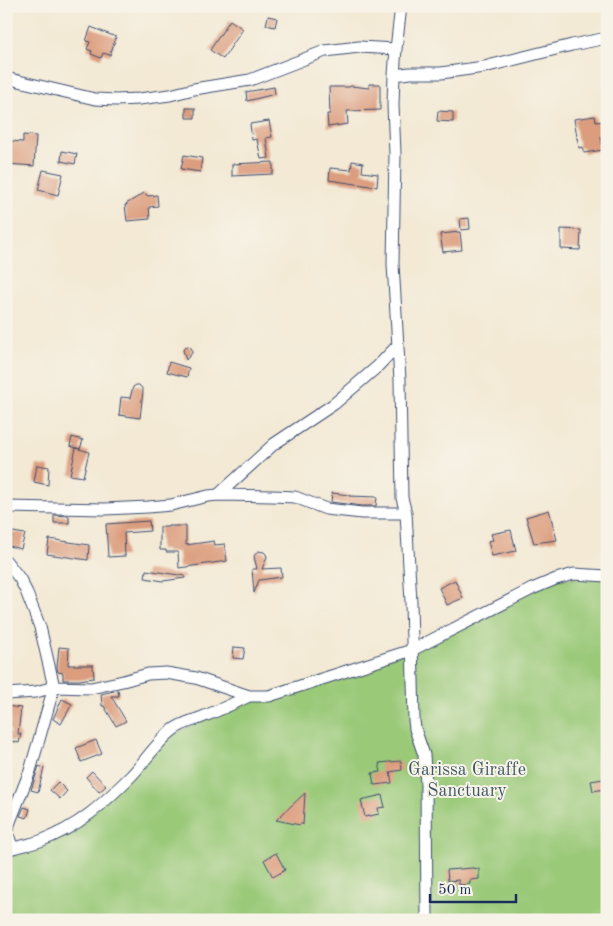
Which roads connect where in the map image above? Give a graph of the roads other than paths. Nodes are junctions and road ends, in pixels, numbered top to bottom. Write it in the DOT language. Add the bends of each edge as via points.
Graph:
graph roads {
  1 [pos="401,6"];
  2 [pos="607,38"];
  3 [pos="396,49"];
  4 [pos="394,75"];
  5 [pos="6,78"];
  6 [pos="398,345"];
  7 [pos="218,495"];
  8 [pos="6,506"];
  9 [pos="406,513"];
  10 [pos="6,561"];
  11 [pos="607,576"];
  12 [pos="412,650"];
  13 [pos="54,687"];
  14 [pos="6,694"];
  15 [pos="249,696"];
  16 [pos="10,849"];
  17 [pos="427,920"];
  1 -- 3 [label="street"];
  2 -- 4 [label="street" via="484,67"];
  3 -- 4 [label="street"];
  3 -- 5 [label="street" via="359,47 325,51 250,80 139,99 95,99"];
  4 -- 6 [label="street" via="393,264"];
  6 -- 7 [label="street" via="334,404 274,444"];
  6 -- 9 [label="street" via="402,498"];
  7 -- 8 [label="street" via="148,507"];
  7 -- 9 [label="street" via="295,497 326,509"];
  9 -- 12 [label="street"];
  10 -- 13 [label="street" via="20,579 40,627"];
  11 -- 12 [label="street" via="574,574 556,579"];
  12 -- 15 [label="street" via="269,696"];
  12 -- 17 [label="street" via="414,720 424,755 426,784"];
  13 -- 14 [label="street"];
  13 -- 15 [label="street" via="92,688 148,674 166,673 196,678"];
  13 -- 16 [label="street" via="30,771 7,831"];
  15 -- 16 [label="street" via="173,729 132,774 77,823 39,841"];
}
